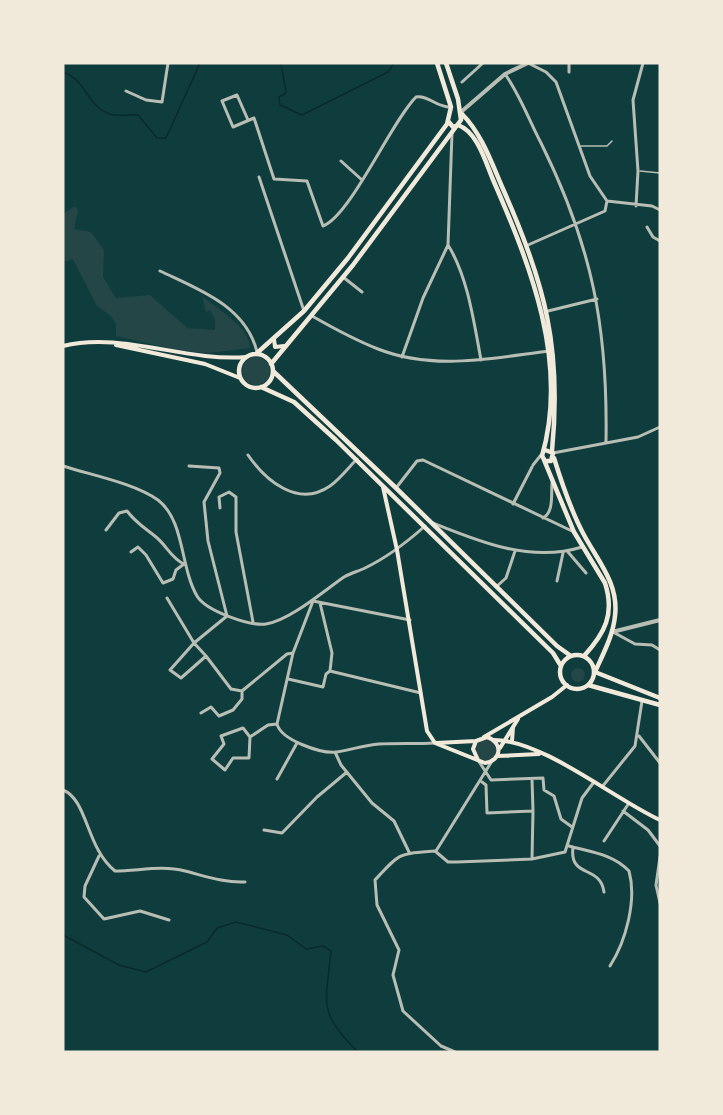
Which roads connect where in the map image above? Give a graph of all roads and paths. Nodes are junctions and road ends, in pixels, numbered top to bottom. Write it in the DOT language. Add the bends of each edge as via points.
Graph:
graph roads {
  1 [pos="168,63"];
  2 [pos="437,63"];
  3 [pos="446,63"];
  4 [pos="483,63"];
  5 [pos="528,63"];
  6 [pos="569,63"];
  7 [pos="643,63"];
  8 [pos="569,72"];
  9 [pos="505,74"];
  10 [pos="462,82"];
  11 [pos="126,91"];
  12 [pos="451,108"];
  13 [pos="461,111"];
  14 [pos="248,120"];
  15 [pos="448,121"];
  16 [pos="458,125"];
  17 [pos="445,126"];
  18 [pos="452,133"];
  19 [pos="612,141"];
  20 [pos="580,146"];
  21 [pos="341,161"];
  22 [pos="638,171"];
  23 [pos="660,173"];
  24 [pos="259,177"];
  25 [pos="362,180"];
  26 [pos="607,201"];
  27 [pos="636,206"];
  28 [pos="660,210"];
  29 [pos="576,223"];
  30 [pos="647,227"];
  31 [pos="660,241"];
  32 [pos="448,245"];
  33 [pos="528,245"];
  34 [pos="160,272"];
  35 [pos="343,277"];
  36 [pos="362,292"];
  37 [pos="597,299"];
  38 [pos="304,311"];
  39 [pos="548,311"];
  40 [pos="310,315"];
  41 [pos="274,339"];
  42 [pos="115,345"];
  43 [pos="63,346"];
  44 [pos="284,346"];
  45 [pos="551,351"];
  46 [pos="257,354"];
  47 [pos="246,357"];
  48 [pos="402,357"];
  49 [pos="481,360"];
  50 [pos="271,364"];
  51 [pos="273,371"];
  52 [pos="240,378"];
  53 [pos="261,387"];
  54 [pos="290,387"];
  55 [pos="283,395"];
  56 [pos="660,427"];
  57 [pos="606,442"];
  58 [pos="544,454"];
  59 [pos="553,454"];
  60 [pos="248,455"];
  61 [pos="357,459"];
  62 [pos="63,466"];
  63 [pos="189,466"];
  64 [pos="553,478"];
  65 [pos="382,483"];
  66 [pos="396,488"];
  67 [pos="513,504"];
  68 [pos="220,508"];
  69 [pos="542,518"];
  70 [pos="432,523"];
  71 [pos="426,526"];
  72 [pos="106,530"];
  73 [pos="574,532"];
  74 [pos="584,535"];
  75 [pos="578,538"];
  76 [pos="584,547"];
  77 [pos="398,550"];
  78 [pos="515,551"];
  79 [pos="131,552"];
  80 [pos="566,553"];
  81 [pos="184,564"];
  82 [pos="586,573"];
  83 [pos="556,581"];
  84 [pos="496,587"];
  85 [pos="167,598"];
  86 [pos="312,601"];
  87 [pos="320,603"];
  88 [pos="227,616"];
  89 [pos="410,620"];
  90 [pos="660,620"];
  91 [pos="253,622"];
  92 [pos="612,632"];
  93 [pos="194,643"];
  94 [pos="660,650"];
  95 [pos="293,652"];
  96 [pos="206,656"];
  97 [pos="571,656"];
  98 [pos="584,656"];
  99 [pos="561,666"];
  100 [pos="330,671"];
  101 [pos="595,672"];
  102 [pos="288,679"];
  103 [pos="567,685"];
  104 [pos="588,685"];
  105 [pos="242,691"];
  106 [pos="421,693"];
  107 [pos="660,698"];
  108 [pos="643,699"];
  109 [pos="660,705"];
  110 [pos="201,713"];
  111 [pos="520,716"];
  112 [pos="277,724"];
  113 [pos="513,726"];
  114 [pos="638,735"];
  115 [pos="250,737"];
  116 [pos="483,738"];
  117 [pos="494,740"];
  118 [pos="503,740"];
  119 [pos="476,741"];
  120 [pos="512,741"];
  121 [pos="297,743"];
  122 [pos="435,743"];
  123 [pos="499,750"];
  124 [pos="335,752"];
  125 [pos="541,754"];
  126 [pos="498,756"];
  127 [pos="477,760"];
  128 [pos="492,761"];
  129 [pos="660,763"];
  130 [pos="347,772"];
  131 [pos="485,775"];
  132 [pos="277,779"];
  133 [pos="532,779"];
  134 [pos="482,782"];
  135 [pos="594,782"];
  136 [pos="603,787"];
  137 [pos="63,790"];
  138 [pos="629,803"];
  139 [pos="533,811"];
  140 [pos="623,811"];
  141 [pos="660,820"];
  142 [pos="572,827"];
  143 [pos="264,830"];
  144 [pos="604,841"];
  145 [pos="571,846"];
  146 [pos="660,846"];
  147 [pos="435,851"];
  148 [pos="409,852"];
  149 [pos="99,856"];
  150 [pos="660,857"];
  151 [pos="532,859"];
  152 [pos="245,882"];
  153 [pos="604,892"];
  154 [pos="660,903"];
  155 [pos="169,920"];
  156 [pos="610,966"];
  157 [pos="455,1052"];
  1 -- 11 [label="street" via="162,102"];
  2 -- 12 [label="main road"];
  3 -- 13 [label="main road"];
  4 -- 10 [label="street"];
  5 -- 9 [label="street"];
  5 -- 20 [label="street" via="556,82"];
  6 -- 8 [label="street"];
  7 -- 22 [label="street" via="633,100"];
  9 -- 13 [label="street"];
  9 -- 29 [label="street"];
  12 -- 15 [label="main road"];
  12 -- 25 [label="street" via="416,97"];
  13 -- 16 [label="main road"];
  13 -- 33 [label="main road" via="479,137"];
  14 -- 14 [label="street" via="232,127 222,101 237,95"];
  14 -- 25 [label="street" via="254,118 274,179 307,181 323,226"];
  15 -- 16 [label="main road" via="453,127"];
  15 -- 17 [label="main road"];
  16 -- 18 [label="main road"];
  16 -- 45 [label="main road" via="470,132 521,247 537,290"];
  17 -- 18 [label="main road"];
  17 -- 38 [label="main road" via="379,219"];
  18 -- 32 [label="street"];
  18 -- 35 [label="main road"];
  19 -- 20 [label="lane" via="607,146"];
  20 -- 26 [label="street" via="590,176"];
  21 -- 25 [label="street"];
  22 -- 23 [label="lane"];
  22 -- 27 [label="street"];
  24 -- 38 [label="street"];
  26 -- 27 [label="street"];
  26 -- 29 [label="street" via="605,211"];
  27 -- 28 [label="street"];
  29 -- 33 [label="street"];
  29 -- 37 [label="street"];
  30 -- 31 [label="street"];
  32 -- 48 [label="street"];
  32 -- 49 [label="street" via="455,256"];
  33 -- 39 [label="main road"];
  34 -- 46 [label="street" via="226,306 250,333"];
  35 -- 36 [label="street"];
  35 -- 40 [label="main road"];
  37 -- 39 [label="street"];
  37 -- 57 [label="street"];
  38 -- 41 [label="main road"];
  39 -- 45 [label="main road"];
  40 -- 44 [label="main road"];
  40 -- 48 [label="street" via="357,340"];
  41 -- 44 [label="main road" via="275,347"];
  41 -- 46 [label="main road"];
  42 -- 43 [label="main road"];
  42 -- 47 [label="main road" via="220,359"];
  42 -- 52 [label="main road" via="205,364"];
  44 -- 50 [label="main road"];
  45 -- 49 [label="street"];
  45 -- 58 [label="main road" via="550,412"];
  45 -- 59 [label="main road" via="556,417"];
  46 -- 47 [label="main road"];
  46 -- 50 [label="main road"];
  47 -- 52 [label="main road" via="238,369"];
  48 -- 49 [label="street" via="441,362"];
  50 -- 51 [label="main road"];
  51 -- 53 [label="main road"];
  51 -- 54 [label="main road"];
  52 -- 53 [label="main road" via="250,387"];
  53 -- 55 [label="main road"];
  54 -- 55 [label="main road" via="283,387"];
  54 -- 66 [label="main road"];
  55 -- 61 [label="main road"];
  56 -- 57 [label="street" via="638,437"];
  57 -- 59 [label="street"];
  58 -- 59 [label="main road"];
  58 -- 59 [label="main road" via="549,461"];
  58 -- 64 [label="main road"];
  58 -- 67 [label="street" via="532,466"];
  59 -- 74 [label="main road"];
  60 -- 61 [label="street" via="264,477 296,494 318,493 332,485"];
  61 -- 65 [label="main road"];
  62 -- 81 [label="street" via="122,484 157,500 172,515"];
  63 -- 88 [label="street" via="219,468 204,502 208,541"];
  64 -- 69 [label="street" via="551,506"];
  64 -- 73 [label="main road"];
  65 -- 71 [label="main road"];
  65 -- 77 [label="main road"];
  66 -- 67 [label="street" via="417,461 423,460"];
  66 -- 70 [label="main road"];
  67 -- 69 [label="street"];
  68 -- 91 [label="street" via="219,497 223,493 236,497 237,532"];
  69 -- 73 [label="street"];
  70 -- 78 [label="street"];
  70 -- 84 [label="main road"];
  71 -- 77 [label="street"];
  71 -- 99 [label="main road" via="554,653"];
  72 -- 81 [label="street" via="119,513 128,511 175,560"];
  73 -- 75 [label="main road"];
  74 -- 75 [label="main road"];
  74 -- 92 [label="main road" via="614,591"];
  75 -- 76 [label="main road"];
  76 -- 80 [label="street"];
  76 -- 98 [label="main road" via="605,583 610,612 603,633"];
  77 -- 86 [label="street" via="346,576"];
  77 -- 89 [label="main road"];
  78 -- 80 [label="street"];
  78 -- 84 [label="street" via="506,578"];
  79 -- 81 [label="street" via="138,547 163,583 173,579"];
  80 -- 82 [label="street"];
  80 -- 83 [label="street"];
  81 -- 88 [label="street" via="198,598 207,608"];
  84 -- 97 [label="main road"];
  85 -- 93 [label="street"];
  86 -- 87 [label="street"];
  86 -- 91 [label="street" via="268,624"];
  86 -- 95 [label="street"];
  87 -- 89 [label="street"];
  87 -- 100 [label="street" via="332,653"];
  88 -- 91 [label="street"];
  88 -- 93 [label="street"];
  89 -- 106 [label="main road"];
  90 -- 92 [label="street"];
  92 -- 94 [label="street" via="635,644"];
  92 -- 101 [label="main road"];
  93 -- 96 [label="street"];
  93 -- 96 [label="street" via="170,670 182,678"];
  95 -- 102 [label="street"];
  95 -- 105 [label="street"];
  96 -- 105 [label="street" via="231,689"];
  97 -- 98 [label="main road"];
  97 -- 99 [label="main road"];
  98 -- 101 [label="main road" via="592,662"];
  99 -- 103 [label="main road" via="561,677"];
  100 -- 102 [label="street" via="323,687"];
  100 -- 106 [label="street"];
  101 -- 104 [label="main road"];
  101 -- 107 [label="main road"];
  102 -- 112 [label="street"];
  103 -- 104 [label="main road" via="577,689"];
  103 -- 111 [label="main road"];
  104 -- 108 [label="main road"];
  105 -- 110 [label="street" via="242,699 228,713 219,716 211,707"];
  106 -- 122 [label="main road" via="427,730"];
  108 -- 109 [label="main road"];
  108 -- 114 [label="street"];
  111 -- 113 [label="main road"];
  111 -- 116 [label="main road"];
  112 -- 115 [label="street" via="268,725"];
  112 -- 121 [label="street" via="279,731"];
  113 -- 118 [label="main road"];
  113 -- 120 [label="main road"];
  114 -- 129 [label="street"];
  114 -- 136 [label="street" via="635,746"];
  115 -- 115 [label="street" via="243,728 221,736 224,744 212,759 225,770 233,758 249,758"];
  116 -- 117 [label="main road"];
  116 -- 119 [label="main road"];
  117 -- 118 [label="main road"];
  117 -- 123 [label="main road"];
  118 -- 120 [label="main road"];
  118 -- 123 [label="main road"];
  119 -- 122 [label="main road"];
  119 -- 127 [label="main road" via="473,753"];
  120 -- 125 [label="main road"];
  121 -- 124 [label="street"];
  121 -- 132 [label="street"];
  122 -- 124 [label="street" via="367,745"];
  122 -- 127 [label="main road"];
  123 -- 126 [label="main road"];
  124 -- 130 [label="street"];
  125 -- 126 [label="main road"];
  125 -- 135 [label="main road"];
  126 -- 128 [label="main road"];
  127 -- 128 [label="main road"];
  127 -- 131 [label="street"];
  128 -- 131 [label="street"];
  130 -- 143 [label="street" via="282,832"];
  130 -- 148 [label="street" via="372,803 394,821"];
  131 -- 133 [label="street" via="491,780"];
  131 -- 134 [label="street"];
  133 -- 139 [label="street"];
  133 -- 142 [label="street" via="543,778 544,790 554,796 561,819"];
  134 -- 139 [label="street" via="486,785 487,813"];
  134 -- 147 [label="street"];
  135 -- 136 [label="main road"];
  135 -- 142 [label="street" via="582,798"];
  136 -- 138 [label="main road"];
  137 -- 149 [label="street" via="79,803"];
  138 -- 140 [label="street"];
  138 -- 141 [label="main road"];
  139 -- 151 [label="street"];
  140 -- 144 [label="street"];
  140 -- 146 [label="street" via="648,830"];
  142 -- 145 [label="street"];
  145 -- 151 [label="street" via="565,852"];
  145 -- 153 [label="street" via="573,862 597,876 603,882"];
  145 -- 156 [label="street" via="620,861 629,871 630,915"];
  147 -- 148 [label="street"];
  147 -- 151 [label="street" via="447,862"];
  148 -- 157 [label="street" via="398,856 374,885 377,904 399,950 393,975 403,1011 441,1046"];
  149 -- 152 [label="street" via="115,871 153,868"];
  149 -- 155 [label="street" via="84,897 104,919 140,911"];
  150 -- 154 [label="street"];
}
